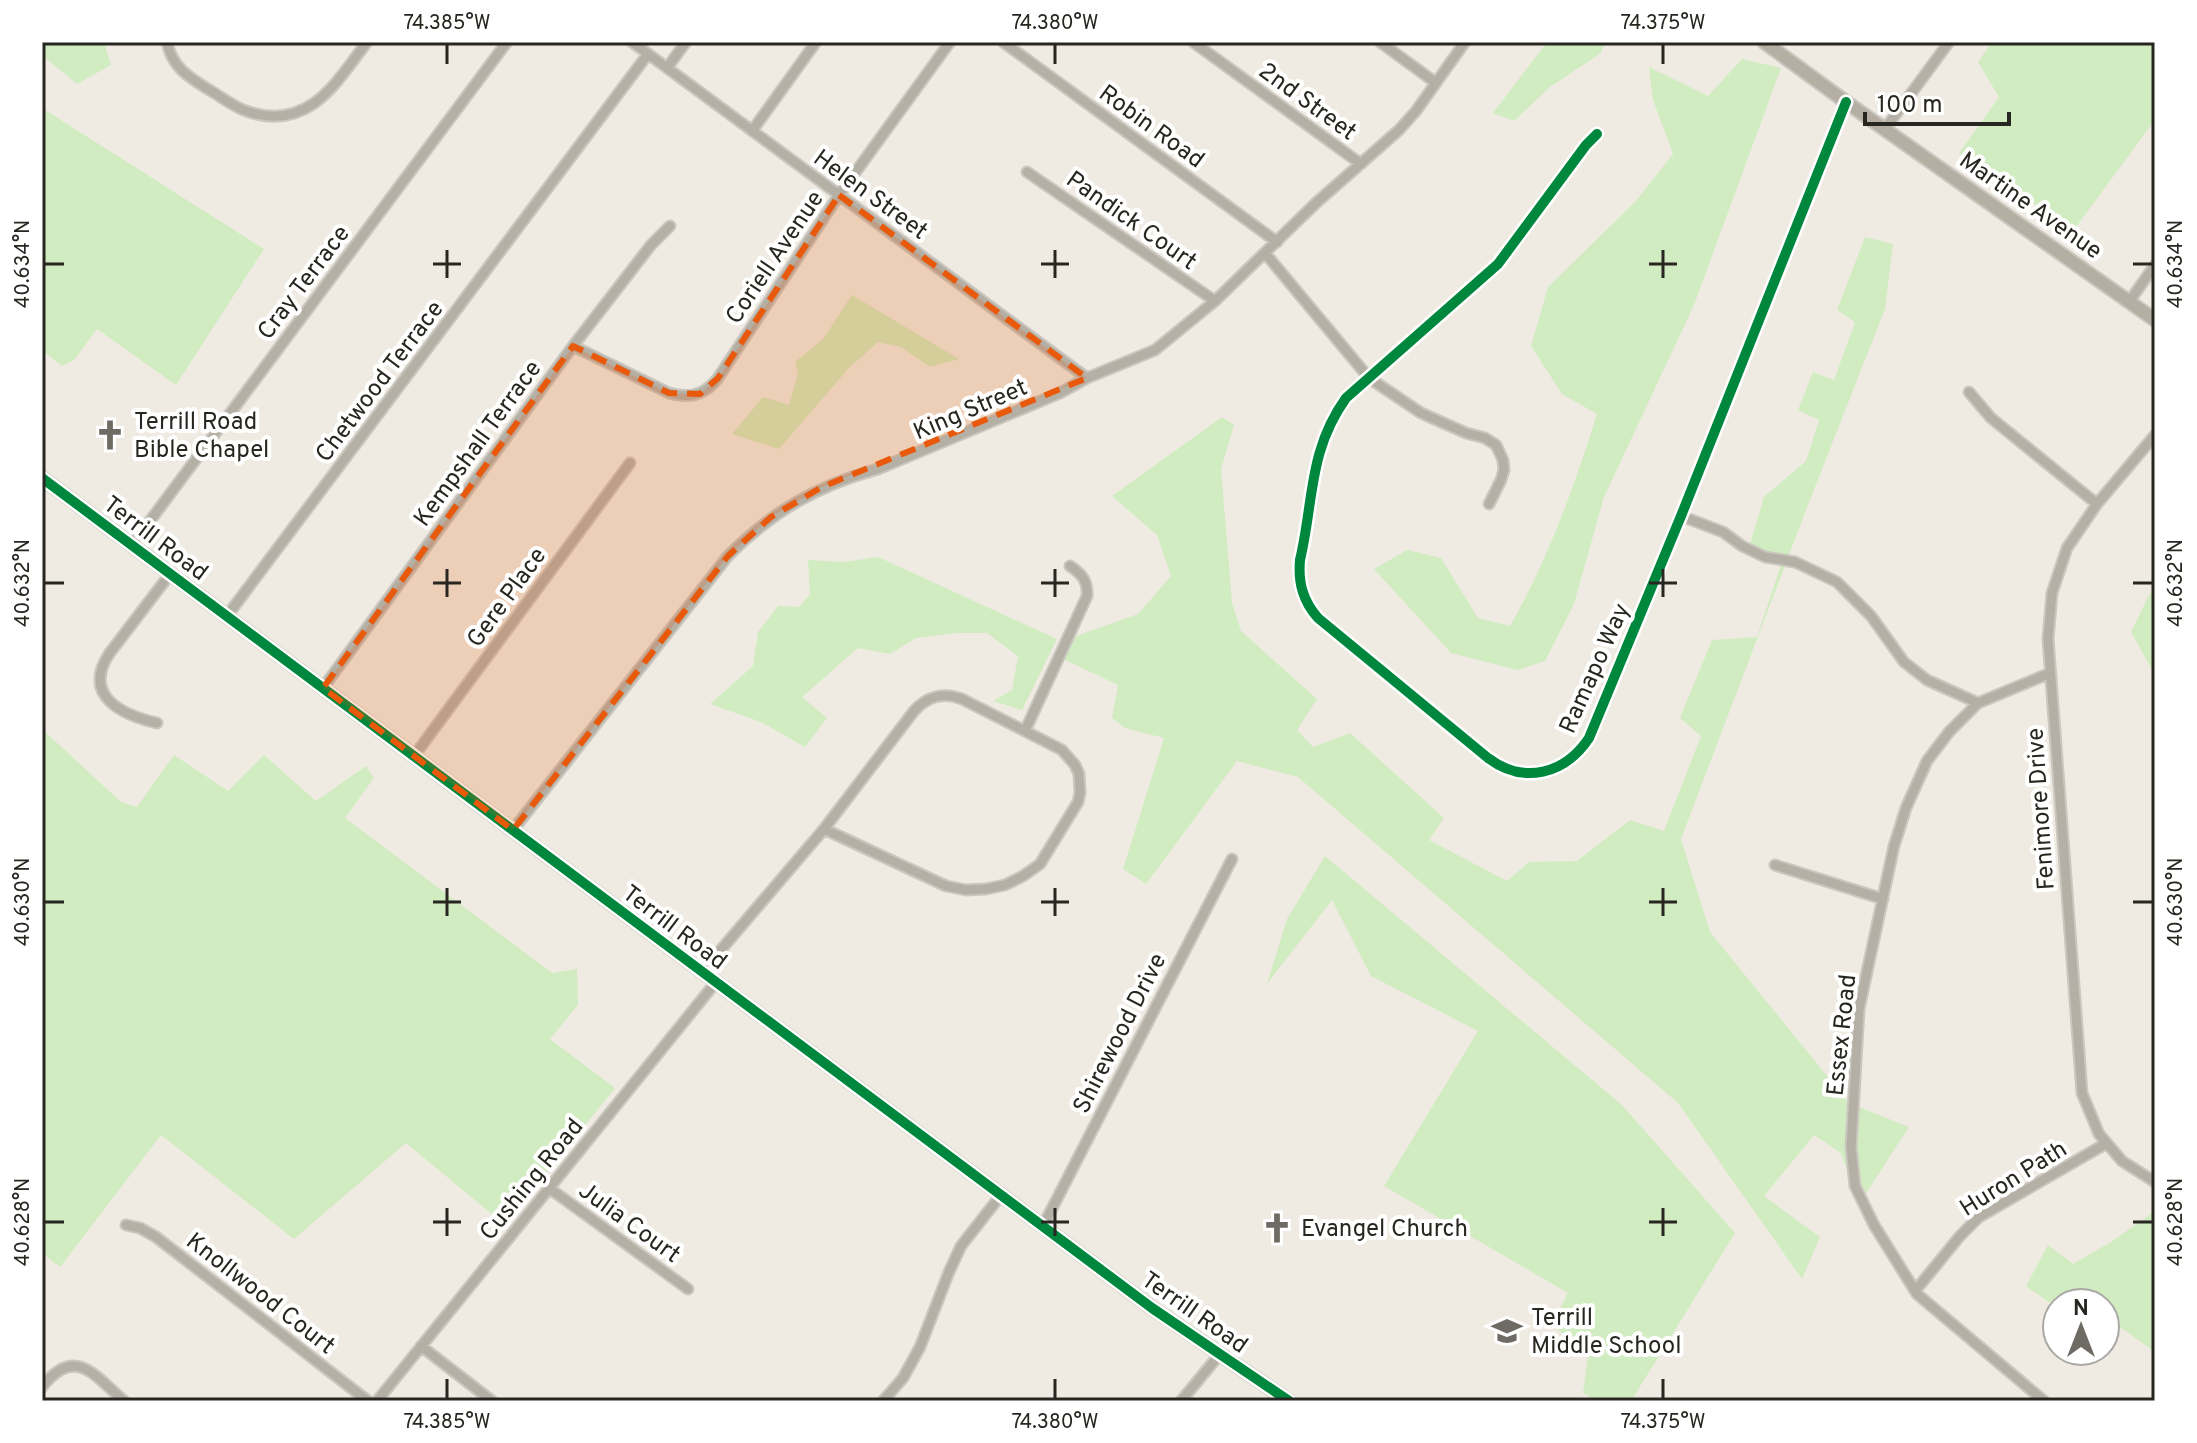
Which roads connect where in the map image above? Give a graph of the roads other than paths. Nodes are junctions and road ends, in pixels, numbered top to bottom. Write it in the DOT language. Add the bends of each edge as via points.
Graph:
graph roads {
  1 [pos="167,42"];
  2 [pos="367,42"];
  3 [pos="507,42"];
  4 [pos="632,42"];
  5 [pos="686,42"];
  6 [pos="816,42"];
  7 [pos="950,42"];
  8 [pos="1003,42"];
  9 [pos="1193,42"];
  10 [pos="1380,42"];
  11 [pos="1465,42"];
  12 [pos="1764,42"];
  13 [pos="1948,43"];
  14 [pos="648,54"];
  15 [pos="667,68"];
  16 [pos="1436,83"];
  17 [pos="1846,102"];
  18 [pos="1885,129"];
  19 [pos="752,131"];
  20 [pos="1597,134"];
  21 [pos="1361,164"];
  22 [pos="1027,172"];
  23 [pos="839,195"];
  24 [pos="670,226"];
  25 [pos="1277,242"];
  26 [pos="1265,253"];
  27 [pos="2155,265"];
  28 [pos="1215,301"];
  29 [pos="2129,302"];
  30 [pos="2155,320"];
  31 [pos="573,346"];
  32 [pos="1087,378"];
  33 [pos="1369,378"];
  34 [pos="1969,392"];
  35 [pos="2155,435"];
  36 [pos="630,463"];
  37 [pos="42,478"];
  38 [pos="1489,504"];
  39 [pos="2097,504"];
  40 [pos="1681,516"];
  41 [pos="132,545"];
  42 [pos="1070,566"];
  43 [pos="170,574"];
  44 [pos="227,616"];
  45 [pos="2050,673"];
  46 [pos="323,688"];
  47 [pos="1978,703"];
  48 [pos="157,723"];
  49 [pos="1025,731"];
  50 [pos="414,756"];
  51 [pos="824,829"];
  52 [pos="513,830"];
  53 [pos="1232,859"];
  54 [pos="1775,865"];
  55 [pos="1883,899"];
  56 [pos="702,972"];
  57 [pos="716,982"];
  58 [pos="2107,1143"];
  59 [pos="2155,1182"];
  60 [pos="549,1188"];
  61 [pos="1001,1195"];
  62 [pos="126,1225"];
  63 [pos="1043,1226"];
  64 [pos="688,1289"];
  65 [pos="1915,1291"];
  66 [pos="421,1346"];
  67 [pos="1220,1354"];
  68 [pos="42,1387"];
  69 [pos="124,1401"];
  70 [pos="368,1401"];
  71 [pos="377,1401"];
  72 [pos="492,1401"];
  73 [pos="883,1401"];
  74 [pos="1181,1401"];
  75 [pos="1289,1401"];
  76 [pos="2044,1401"];
  1 -- 2 [label="street" via="174,63 187,77 241,109 273,116 304,110 325,96"];
  3 -- 41 [label="street, Cray Terrace"];
  4 -- 14 [label="street, Helen Street"];
  5 -- 15 [label="street"];
  6 -- 19 [label="street"];
  7 -- 23 [label="street, Coriell Avenue"];
  8 -- 25 [label="street, Robin Road"];
  9 -- 21 [label="street, 2nd Street"];
  10 -- 16 [label="street"];
  11 -- 16 [label="street, King Street"];
  12 -- 17 [label="street, Martine Avenue"];
  13 -- 18 [label="street"];
  14 -- 15 [label="street, Helen Street"];
  14 -- 44 [label="street, Chetwood Terrace"];
  15 -- 19 [label="street, Helen Street"];
  16 -- 21 [label="street, King Street" via="1399,130"];
  17 -- 18 [label="street, Martine Avenue"];
  17 -- 40 [label="street, Ramapo Way"];
  18 -- 29 [label="street, Martine Avenue"];
  19 -- 23 [label="street, Helen Street"];
  20 -- 33 [label="street, Ramapo Way" via="1498,264"];
  21 -- 25 [label="street, King Street"];
  22 -- 28 [label="street, Pandick Court"];
  23 -- 31 [label="street, Coriell Avenue" via="718,378 700,394 677,396"];
  23 -- 32 [label="street, Helen Street"];
  24 -- 31 [label="street, Kempshall Terrace"];
  25 -- 26 [label="street, King Street"];
  26 -- 28 [label="street, King Street"];
  26 -- 33 [label="street"];
  27 -- 29 [label="street"];
  28 -- 32 [label="street, King Street" via="1155,350"];
  29 -- 30 [label="street, Martine Avenue"];
  31 -- 46 [label="street, Kempshall Terrace"];
  32 -- 52 [label="street, King Street" via="878,469 822,487 748,535"];
  33 -- 38 [label="street" via="1421,413 1496,445 1504,470"];
  33 -- 40 [label="street, Ramapo Way" via="1346,398 1322,440 1300,560 1303,595 1318,618 1499,766 1547,771 1581,750"];
  34 -- 39 [label="street" via="1991,418"];
  35 -- 39 [label="street, Fenimore Drive"];
  36 -- 50 [label="street, Gere Place"];
  37 -- 41 [label="street, Terrill Road"];
  39 -- 45 [label="street, Fenimore Drive" via="2067,548 2052,593"];
  40 -- 47 [label="street" via="1723,532 1765,557 1795,562 1837,582 1871,616 1904,662 1927,680"];
  41 -- 43 [label="street, Terrill Road"];
  42 -- 49 [label="street" via="1085,580 1087,596"];
  43 -- 44 [label="street, Terrill Road"];
  43 -- 48 [label="street" via="109,654 101,675 112,704 133,718"];
  44 -- 46 [label="street, Terrill Road"];
  45 -- 47 [label="street, Essex Road"];
  45 -- 58 [label="street, Fenimore Drive" via="2082,1093"];
  46 -- 50 [label="street, Terrill Road"];
  47 -- 55 [label="street, Essex Road" via="1927,761 1906,808"];
  49 -- 51 [label="street" via="955,696 932,697 914,711"];
  49 -- 51 [label="street" via="1069,757 1079,774 1080,793 1040,864 1015,881 986,889 946,886"];
  50 -- 52 [label="street, Terrill Road"];
  51 -- 56 [label="street"];
  52 -- 56 [label="street, Terrill Road"];
  53 -- 63 [label="street, Shirewood Drive"];
  54 -- 55 [label="street"];
  55 -- 65 [label="street, Essex Road" via="1859,1009 1851,1147 1855,1186"];
  56 -- 57 [label="street, Terrill Road"];
  57 -- 60 [label="street, Cushing Road"];
  57 -- 61 [label="street, Terrill Road"];
  58 -- 59 [label="street, Fenimore Drive" via="2122,1161"];
  58 -- 65 [label="street, Huron Path" via="1979,1217"];
  60 -- 64 [label="street, Julia Court"];
  60 -- 66 [label="street, Cushing Road"];
  61 -- 63 [label="street, Terrill Road"];
  61 -- 73 [label="street" via="961,1246 920,1347"];
  62 -- 70 [label="street, Knollwood Court" via="156,1237"];
  63 -- 67 [label="street, Terrill Road"];
  65 -- 76 [label="street, Essex Road"];
  66 -- 71 [label="street, Cushing Road"];
  66 -- 72 [label="street"];
  67 -- 74 [label="street"];
  67 -- 75 [label="street, Terrill Road"];
  68 -- 69 [label="street" via="65,1366 83,1367"];
}
